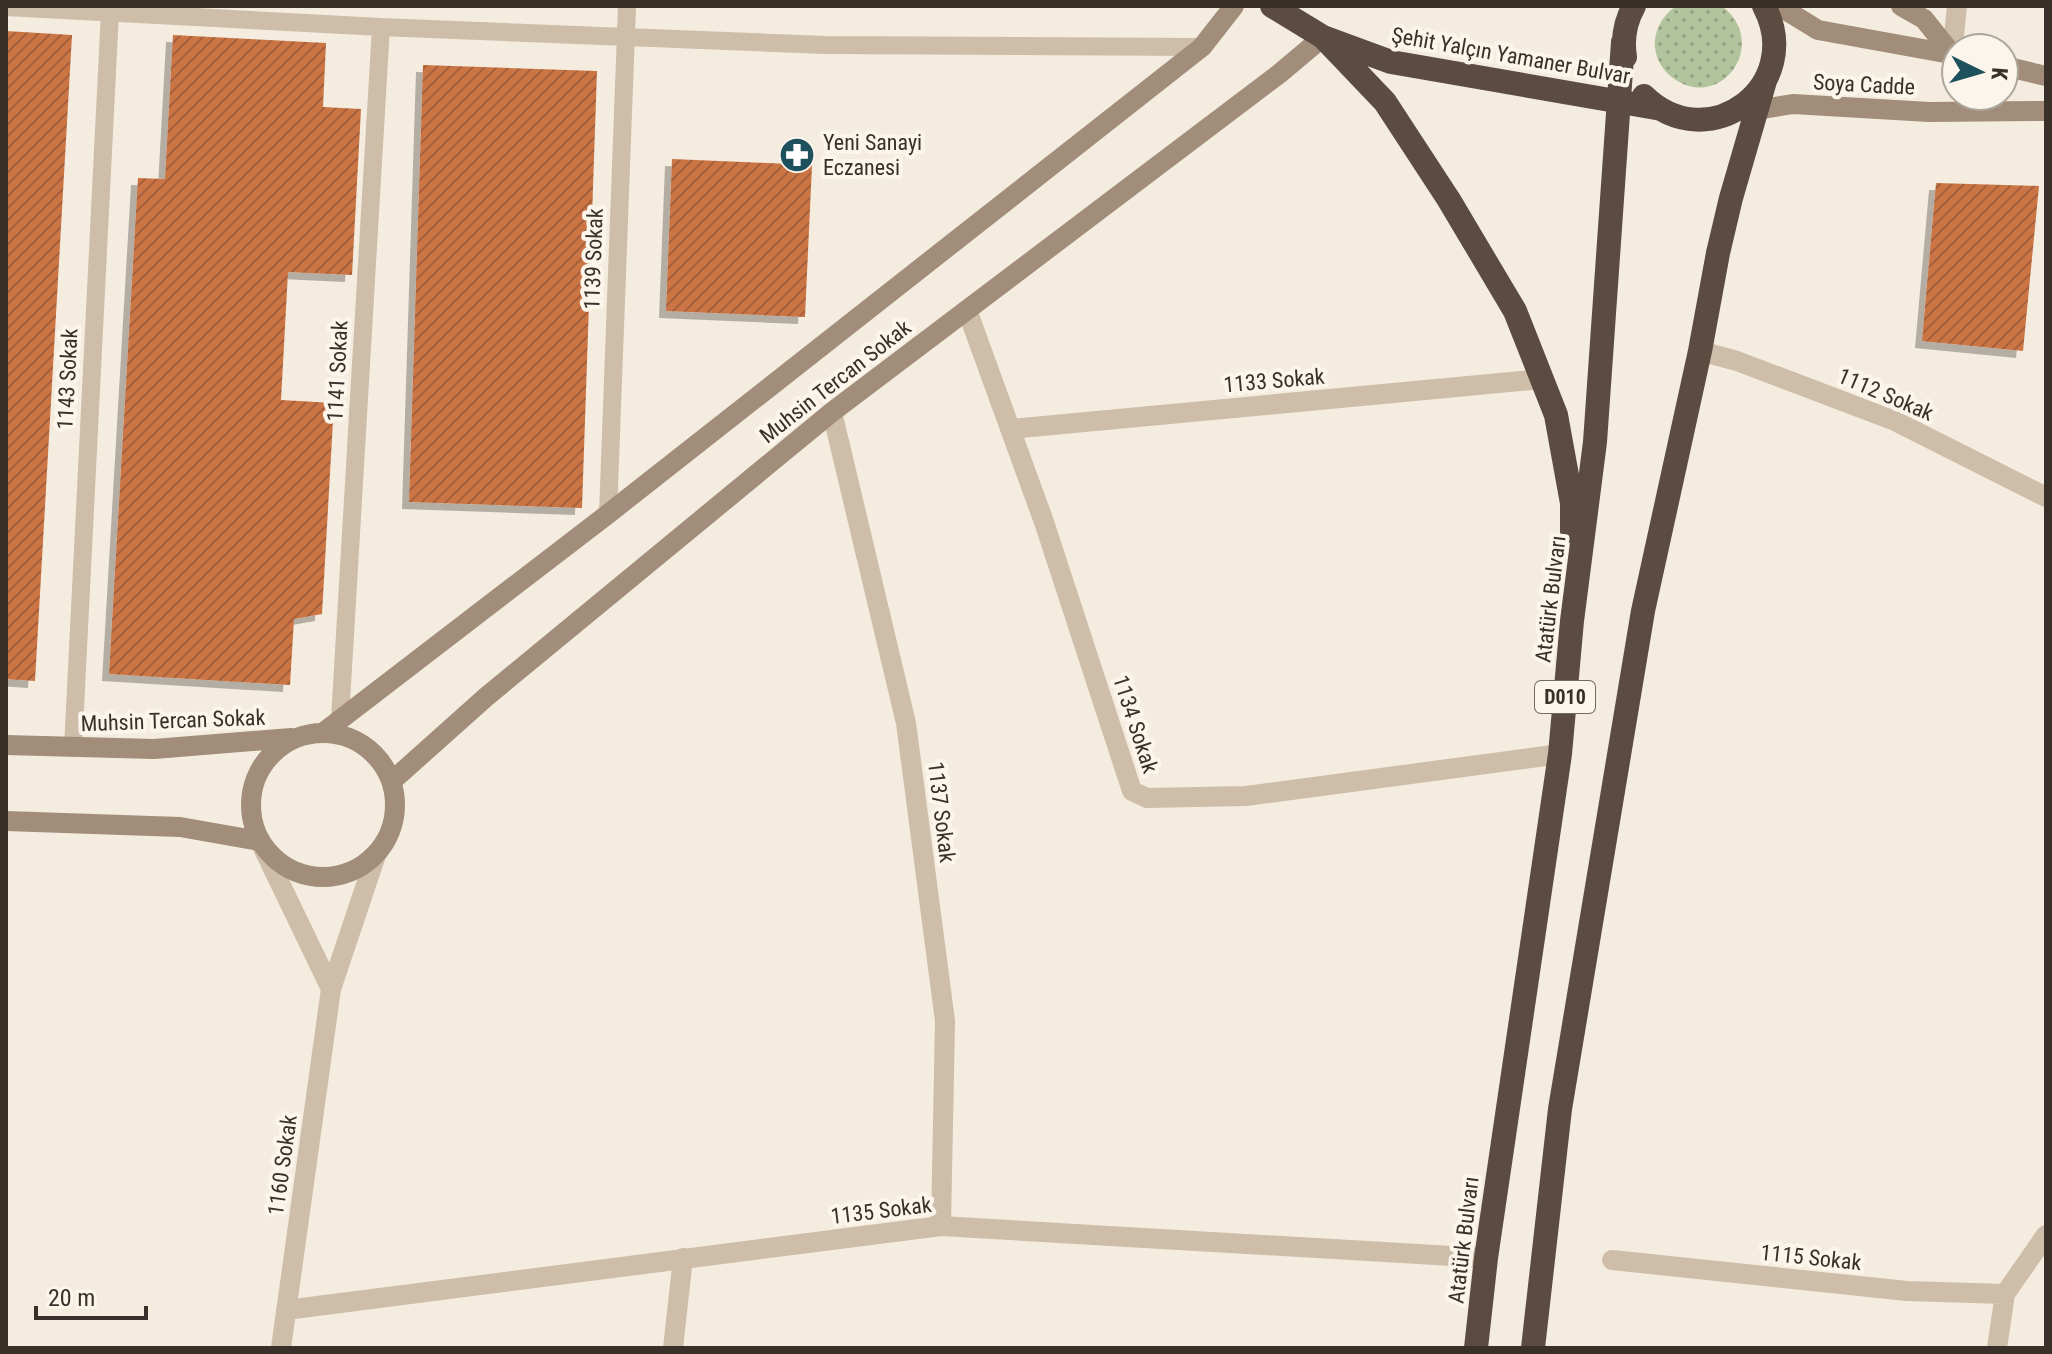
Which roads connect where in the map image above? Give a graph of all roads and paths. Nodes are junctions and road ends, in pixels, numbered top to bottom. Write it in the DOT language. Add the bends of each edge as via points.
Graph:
graph roads {
  1 [pos="627,6"];
  2 [pos="1234,6"];
  3 [pos="1272,6"];
  4 [pos="1764,6"];
  5 [pos="1778,6"];
  6 [pos="1901,6"];
  7 [pos="1957,6"];
  8 [pos="6,7"];
  9 [pos="1631,10"];
  10 [pos="110,12"];
  11 [pos="381,27"];
  12 [pos="1774,32"];
  13 [pos="1955,32"];
  14 [pos="625,37"];
  15 [pos="1323,37"];
  16 [pos="1940,38"];
  17 [pos="1623,42"];
  18 [pos="1202,47"];
  19 [pos="1940,53"];
  20 [pos="2020,70"];
  21 [pos="2046,76"];
  22 [pos="1765,81"];
  23 [pos="1619,102"];
  24 [pos="1656,108"];
  25 [pos="1757,110"];
  26 [pos="2046,111"];
  27 [pos="1729,115"];
  28 [pos="967,310"];
  29 [pos="1700,351"];
  30 [pos="1542,379"];
  31 [pos="832,412"];
  32 [pos="1011,429"];
  33 [pos="2046,497"];
  34 [pos="608,514"];
  35 [pos="1572,621"];
  36 [pos="340,719"];
  37 [pos="324,732"];
  38 [pos="295,738"];
  39 [pos="6,745"];
  40 [pos="73,748"];
  41 [pos="1560,754"];
  42 [pos="392,781"];
  43 [pos="6,821"];
  44 [pos="261,845"];
  45 [pos="376,855"];
  46 [pos="331,989"];
  47 [pos="941,1226"];
  48 [pos="2046,1235"];
  49 [pos="683,1258"];
  50 [pos="1486,1258"];
  51 [pos="1612,1260"];
  52 [pos="2005,1294"];
  53 [pos="286,1310"];
  54 [pos="281,1348"];
  55 [pos="673,1348"];
  56 [pos="1476,1348"];
  57 [pos="1533,1348"];
  58 [pos="1997,1348"];
  1 -- 14 [label="lane, 1139 Sokak"];
  2 -- 18 [label="street, Muhsin Tercan Sokak"];
  3 -- 15 [label="highway, Şehit Yalçın Yamaner Bulvar"];
  4 -- 12 [label="highway"];
  5 -- 12 [label="highway"];
  5 -- 19 [label="street, Soya Cadde" via="1818,30"];
  6 -- 16 [label="street" via="1924,19"];
  7 -- 13 [label="street"];
  8 -- 10 [label="lane"];
  9 -- 17 [label="highway, Atatürk Bulvarı"];
  10 -- 11 [label="lane"];
  10 -- 40 [label="lane, 1143 Sokak"];
  11 -- 14 [label="lane"];
  11 -- 36 [label="lane, 1141 Sokak"];
  12 -- 22 [label="highway" via="1774,57"];
  14 -- 18 [label="lane" via="825,45"];
  14 -- 34 [label="lane, 1139 Sokak"];
  15 -- 23 [label="highway, Şehit Yalçın Yamaner Bulvar" via="1391,62"];
  15 -- 28 [label="street, Muhsin Tercan Sokak"];
  15 -- 30 [label="highway" via="1385,102 1449,200 1515,311"];
  17 -- 23 [label="highway, Atatürk Bulvarı / D010"];
  17 -- 24 [label="highway" via="1626,67"];
  18 -- 34 [label="street, Muhsin Tercan Sokak"];
  20 -- 21 [label="street"];
  22 -- 25 [label="highway, D010"];
  22 -- 27 [label="highway" via="1750,101"];
  23 -- 24 [label="highway, Şehit Yalçın Yamaner Bulvar"];
  23 -- 35 [label="highway, Atatürk Bulvarı / D010" via="1595,442"];
  24 -- 27 [label="highway, Şehit Yalçın Yamaner Bulvar" via="1704,121"];
  25 -- 26 [label="street, Soya Cadde" via="1793,104 1929,112"];
  25 -- 27 [label="street, Soya Cadde"];
  25 -- 29 [label="highway, D010" via="1731,198"];
  28 -- 31 [label="street, Muhsin Tercan Sokak"];
  28 -- 32 [label="street, 1134 Sokak"];
  29 -- 33 [label="street, 1112 Sokak" via="1895,421"];
  29 -- 57 [label="highway, D010" via="1643,611 1583,969 1560,1109"];
  30 -- 32 [label="street, 1133 Sokak"];
  30 -- 35 [label="highway" via="1556,415 1572,503"];
  31 -- 42 [label="street, Muhsin Tercan Sokak"];
  31 -- 47 [label="street, 1137 Sokak" via="906,723 945,1021"];
  32 -- 41 [label="street, 1134 Sokak" via="1132,791 1147,798 1246,796"];
  34 -- 36 [label="street, Muhsin Tercan Sokak"];
  35 -- 41 [label="highway, Atatürk Bulvarı / D010"];
  36 -- 37 [label="street, Muhsin Tercan Sokak"];
  37 -- 38 [label="street"];
  37 -- 42 [label="street" via="353,739 377,756"];
  38 -- 40 [label="street, Muhsin Tercan Sokak" via="154,749"];
  38 -- 44 [label="street" via="270,755 254,781 250,812"];
  39 -- 40 [label="street, Muhsin Tercan Sokak"];
  41 -- 50 [label="highway, Atatürk Bulvarı / D010"];
  42 -- 45 [label="street" via="396,807 390,833"];
  43 -- 44 [label="street" via="180,827"];
  44 -- 45 [label="street" via="287,869 318,879 350,874"];
  44 -- 46 [label="street"];
  45 -- 46 [label="street, 1160 Sokak"];
  46 -- 53 [label="street, 1160 Sokak"];
  47 -- 49 [label="street, 1135 Sokak"];
  47 -- 50 [label="street, 1135 Sokak"];
  48 -- 52 [label="street"];
  49 -- 53 [label="street, 1135 Sokak"];
  49 -- 55 [label="street"];
  50 -- 56 [label="highway, Atatürk Bulvarı / D010"];
  51 -- 52 [label="street, 1115 Sokak" via="1907,1291"];
  52 -- 58 [label="street"];
  53 -- 54 [label="street, 1160 Sokak"];
}
